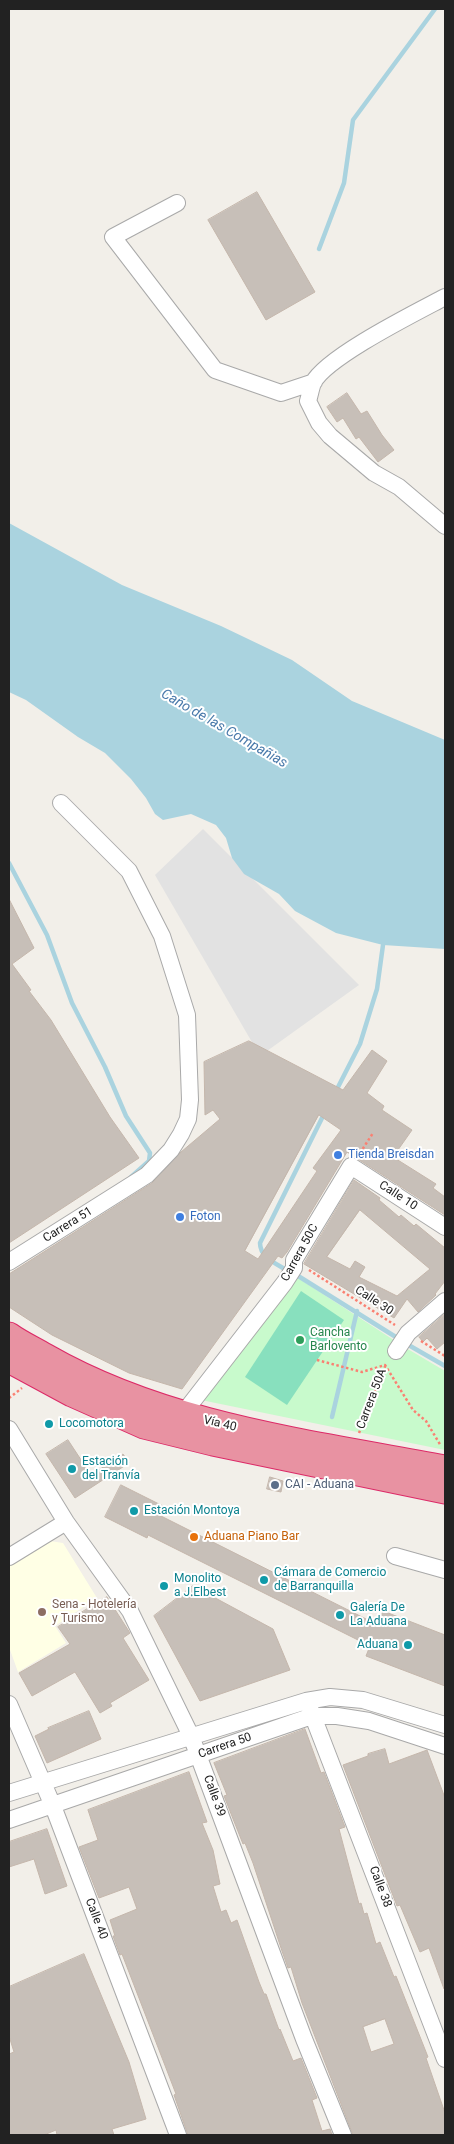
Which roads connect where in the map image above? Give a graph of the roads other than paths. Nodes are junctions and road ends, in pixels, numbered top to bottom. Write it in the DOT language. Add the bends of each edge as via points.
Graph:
graph roads {
  1 [pos="177,203"];
  2 [pos="445,297"];
  3 [pos="314,382"];
  4 [pos="445,526"];
  5 [pos="61,803"];
  6 [pos="351,1166"];
  7 [pos="445,1227"];
  8 [pos="9,1262"];
  9 [pos="445,1301"];
  10 [pos="9,1335"];
  11 [pos="396,1351"];
  12 [pos="13,1365"];
  13 [pos="184,1415"];
  14 [pos="9,1429"];
  15 [pos="444,1459"];
  16 [pos="445,1491"];
  17 [pos="66,1522"];
  18 [pos="395,1556"];
  19 [pos="9,1557"];
  20 [pos="445,1570"];
  21 [pos="9,1704"];
  22 [pos="310,1708"];
  23 [pos="445,1725"];
  24 [pos="191,1736"];
  25 [pos="444,1748"];
  26 [pos="198,1755"];
  27 [pos="42,1782"];
  28 [pos="9,1793"];
  29 [pos="53,1806"];
  30 [pos="9,1820"];
  31 [pos="445,2059"];
  32 [pos="178,2135"];
  33 [pos="343,2135"];
  1 -- 3 [label="street" via="113,237 215,370 281,394"];
  2 -- 3 [label="street" via="367,340 326,367"];
  3 -- 4 [label="street" via="308,401 324,430"];
  5 -- 8 [label="street, Carrera 51" via="129,871 162,936 187,1014 188,1119 181,1134 148,1175"];
  6 -- 7 [label="street, Calle 10"];
  6 -- 13 [label="street, Carrera 50C" via="285,1282"];
  9 -- 11 [label="street" via="407,1335"];
  10 -- 13 [label="highway, Vía 40" via="103,1386"];
  12 -- 16 [label="highway, Vía 40" via="144,1426"];
  13 -- 15 [label="highway, Vía 40" via="234,1428"];
  14 -- 17 [label="street, Calle 39"];
  17 -- 19 [label="street"];
  17 -- 24 [label="street, Calle 39" via="130,1611"];
  18 -- 20 [label="street"];
  21 -- 27 [label="street, Calle 40"];
  22 -- 23 [label="street, Carrera 50" via="330,1697 363,1700"];
  22 -- 24 [label="street, Carrera 50"];
  22 -- 25 [label="street, Carrera 50" via="369,1721"];
  22 -- 26 [label="street, Carrera 50"];
  22 -- 31 [label="street, Calle 38"];
  24 -- 26 [label="street, Calle 39"];
  24 -- 27 [label="street, Carrera 50"];
  26 -- 29 [label="street, Carrera 50"];
  26 -- 33 [label="street, Calle 39"];
  27 -- 28 [label="street, Carrera 50"];
  27 -- 29 [label="street, Calle 40"];
  29 -- 30 [label="street, Carrera 50"];
  29 -- 32 [label="street, Calle 40"];
}
